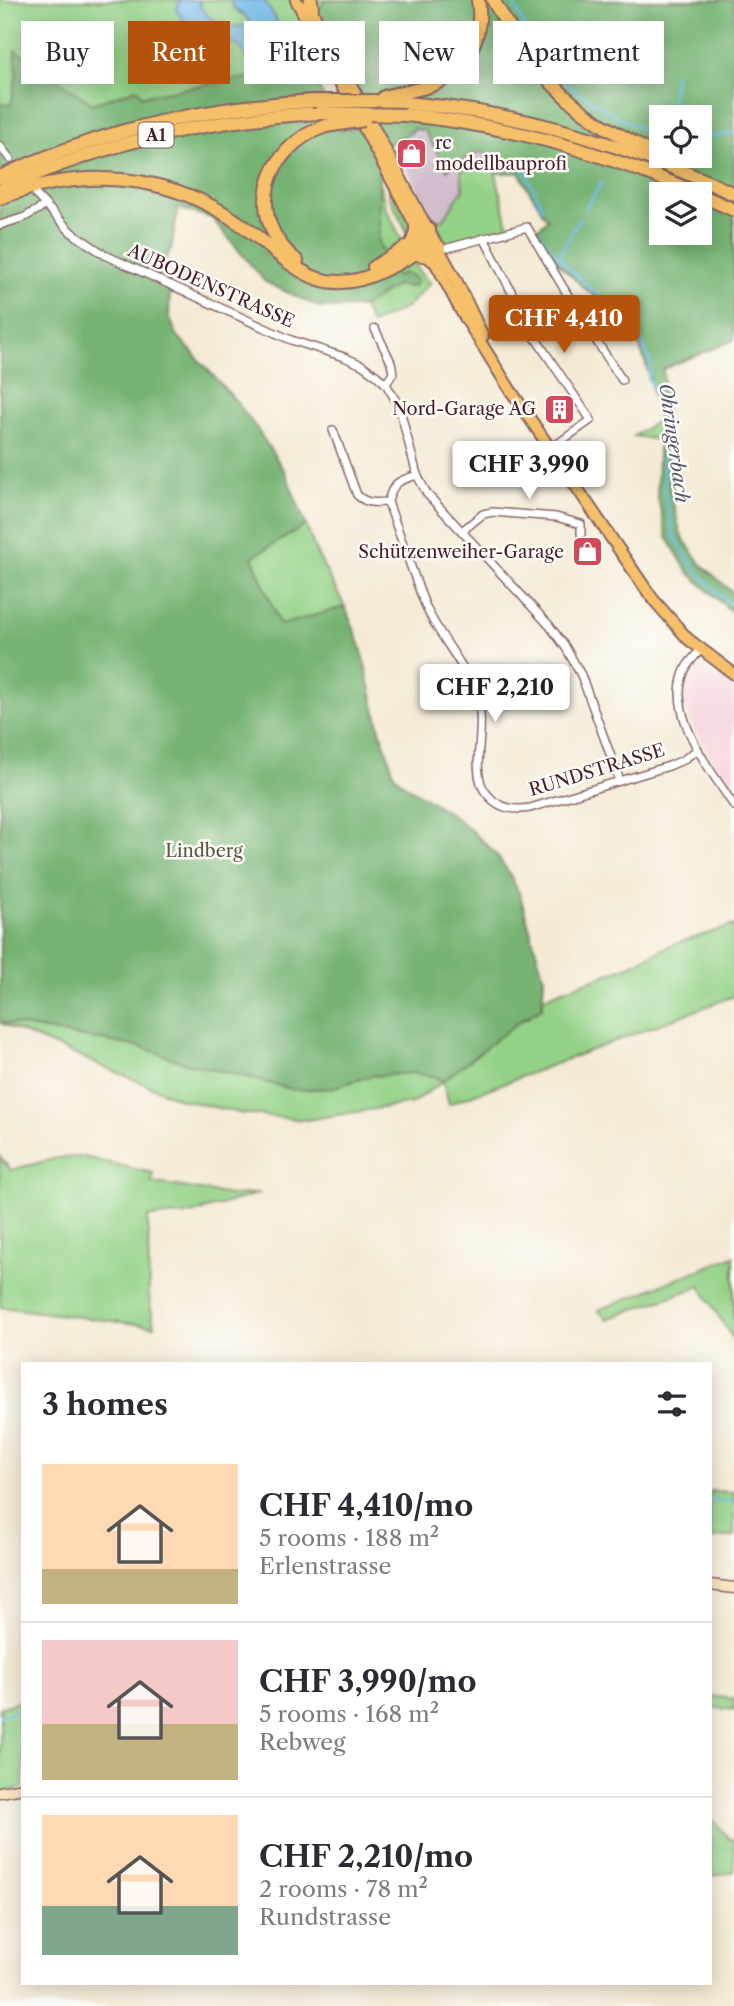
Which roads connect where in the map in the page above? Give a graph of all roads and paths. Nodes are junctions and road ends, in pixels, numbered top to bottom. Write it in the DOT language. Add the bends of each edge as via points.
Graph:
graph roads {
  1 [pos="296,0"];
  2 [pos="478,0"];
  3 [pos="493,0"];
  4 [pos="310,3"];
  5 [pos="397,98"];
  6 [pos="406,115"];
  7 [pos="0,146"];
  8 [pos="649,151"];
  9 [pos="649,157"];
  10 [pos="10,159"];
  11 [pos="677,168"];
  12 [pos="0,177"];
  13 [pos="668,182"];
  14 [pos="0,190"];
  15 [pos="734,194"];
  16 [pos="36,195"];
  17 [pos="0,198"];
  18 [pos="712,201"];
  19 [pos="44,206"];
  20 [pos="734,210"];
  21 [pos="0,225"];
  22 [pos="484,238"];
  23 [pos="427,241"];
  24 [pos="436,262"];
  25 [pos="375,329"];
  26 [pos="498,370"];
  27 [pos="622,380"];
  28 [pos="386,384"];
  29 [pos="334,430"];
  30 [pos="550,449"];
  31 [pos="417,475"];
  32 [pos="388,502"];
  33 [pos="462,531"];
  34 [pos="581,534"];
  35 [pos="701,649"];
  36 [pos="734,674"];
  37 [pos="698,750"];
  38 [pos="620,781"];
  39 [pos="734,806"];
  40 [pos="712,1585"];
  41 [pos="734,1588"];
  42 [pos="21,1788"];
  43 [pos="0,1792"];
  1 -- 23 [label="main road"];
  2 -- 5 [label="highway, A1" via="478,33 464,61 446,78"];
  3 -- 8 [label="highway, A1" via="522,48 559,91 599,123"];
  4 -- 23 [label="main road" via="419,214"];
  5 -- 9 [label="highway, A1" via="528,121"];
  5 -- 12 [label="highway, A1, bridge" via="229,109 148,125 65,150"];
  6 -- 13 [label="highway, A1" via="556,142"];
  6 -- 14 [label="highway, A1, bridge" via="319,113 231,121 150,136 69,161"];
  6 -- 23 [label="highway, A1, bridge" via="346,122 307,134 291,145 271,172 267,210 278,242 287,253 324,273 366,271"];
  7 -- 10 [label="street"];
  11 -- 15 [label="highway, A1"];
  16 -- 19 [label="street, AUBODENSTRASSE"];
  17 -- 23 [label="highway" via="81,179 153,184 212,207 295,268 336,282 368,278"];
  18 -- 20 [label="highway, A1"];
  19 -- 21 [label="street"];
  19 -- 28 [label="street, AUBODENSTRASSE" via="76,237 105,255 291,340 362,365"];
  22 -- 23 [label="street"];
  22 -- 27 [label="street" via="527,227"];
  22 -- 30 [label="street" via="534,336 591,420"];
  23 -- 24 [label="highway" via="428,256"];
  23 -- 26 [label="main road" via="468,304"];
  24 -- 26 [label="main road"];
  25 -- 28 [label="street, AUBODENSTRASSE" via="391,362 393,373"];
  26 -- 30 [label="main road"];
  28 -- 31 [label="street, AUBODENSTRASSE" via="399,406"];
  29 -- 32 [label="street" via="357,495 371,504"];
  30 -- 35 [label="main road" via="652,598"];
  31 -- 32 [label="street" via="398,482"];
  31 -- 33 [label="street, AUBODENSTRASSE"];
  32 -- 38 [label="street, RUNDSTRASSE" via="429,614 476,695 481,722 479,778 490,797 514,810"];
  33 -- 34 [label="street" via="482,514 492,512 556,517 581,524"];
  33 -- 38 [label="street, AUBODENSTRASSE" via="566,648 581,675"];
  35 -- 36 [label="main road"];
  35 -- 37 [label="street" via="683,676 679,703"];
  37 -- 38 [label="street, RUNDSTRASSE" via="669,766"];
  37 -- 39 [label="street"];
  40 -- 41 [label="main road"];
  42 -- 43 [label="main road"];
}
